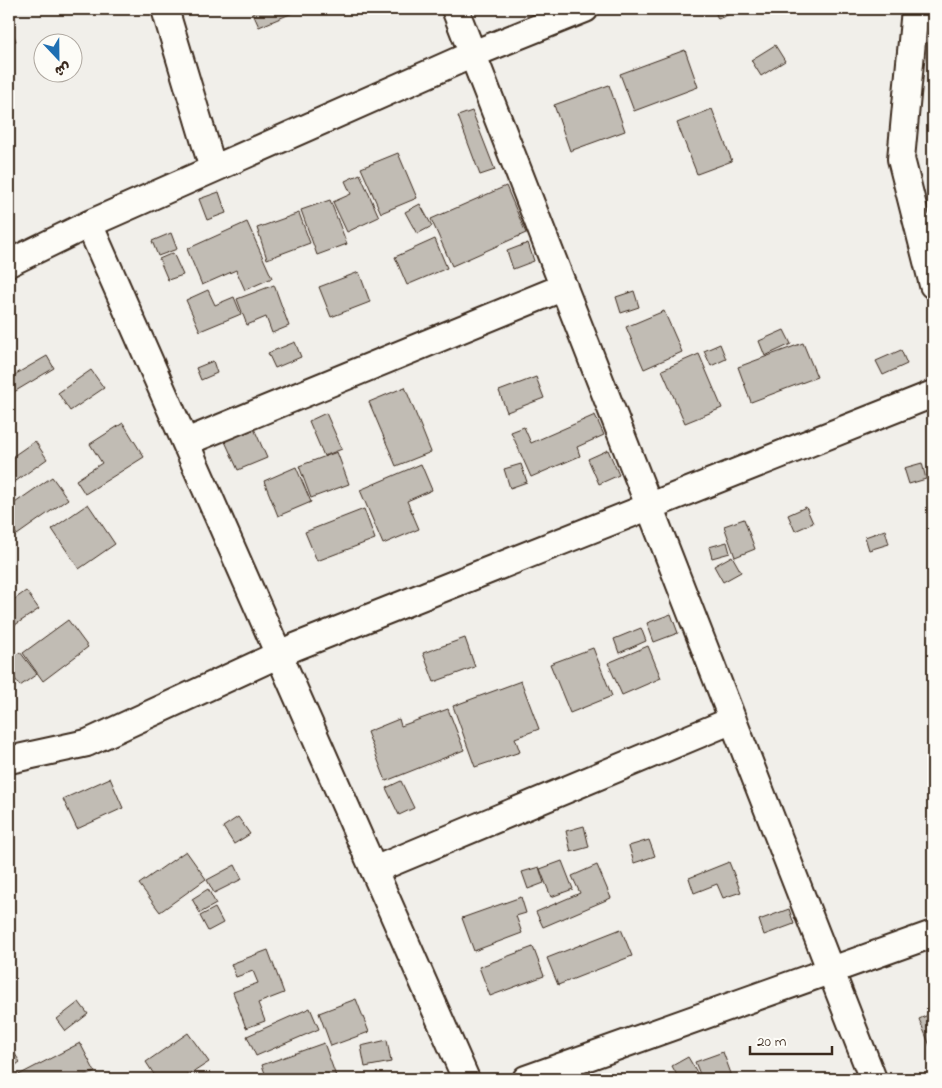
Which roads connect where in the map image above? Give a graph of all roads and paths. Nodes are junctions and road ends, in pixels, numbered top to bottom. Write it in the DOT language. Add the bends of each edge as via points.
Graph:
graph roads {
  1 [pos="165,9"];
  2 [pos="456,9"];
  3 [pos="585,9"];
  4 [pos="915,9"];
  5 [pos="473,54"];
  6 [pos="213,169"];
  7 [pos="89,224"];
  8 [pos="9,263"];
  9 [pos="933,285"];
  10 [pos="564,287"];
  11 [pos="933,394"];
  12 [pos="186,442"];
  13 [pos="650,506"];
  14 [pos="279,654"];
  15 [pos="734,720"];
  16 [pos="9,760"];
  17 [pos="374,870"];
  18 [pos="933,934"];
  19 [pos="830,970"];
  20 [pos="466,1079"];
  21 [pos="526,1079"];
  22 [pos="873,1079"];
  1 -- 6 [label="street"];
  2 -- 5 [label="street"];
  3 -- 5 [label="street"];
  4 -- 9 [label="street" via="901,159"];
  5 -- 6 [label="street"];
  5 -- 10 [label="street"];
  6 -- 7 [label="street"];
  7 -- 8 [label="street"];
  7 -- 12 [label="street"];
  10 -- 12 [label="street"];
  10 -- 13 [label="street"];
  11 -- 13 [label="street"];
  12 -- 14 [label="street"];
  13 -- 14 [label="street"];
  13 -- 15 [label="street"];
  14 -- 16 [label="street" via="87,743"];
  14 -- 17 [label="street"];
  15 -- 17 [label="street"];
  15 -- 19 [label="street"];
  17 -- 20 [label="street"];
  18 -- 19 [label="street"];
  19 -- 21 [label="street"];
  19 -- 22 [label="street"];
}
